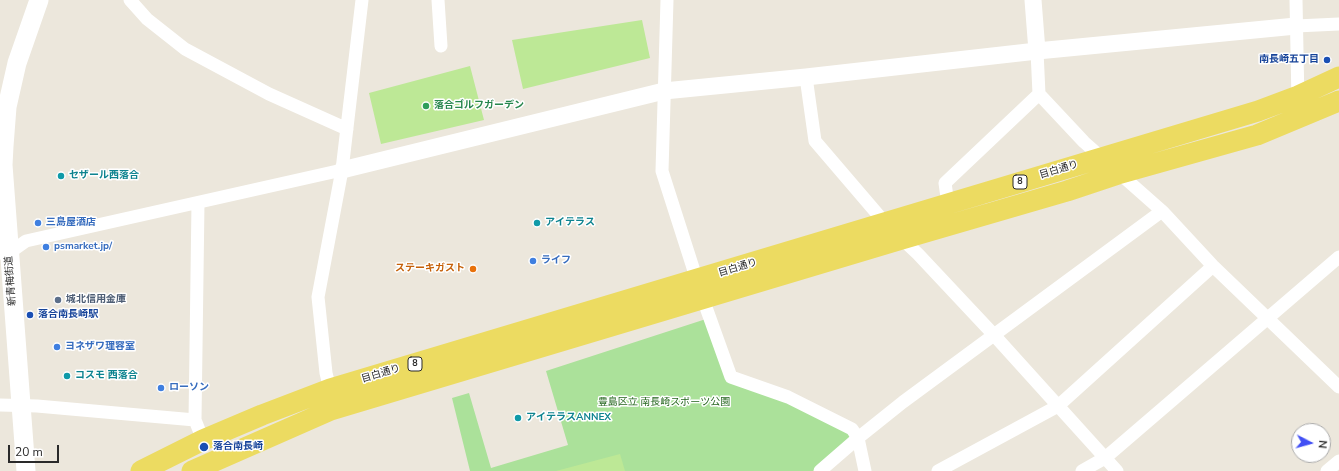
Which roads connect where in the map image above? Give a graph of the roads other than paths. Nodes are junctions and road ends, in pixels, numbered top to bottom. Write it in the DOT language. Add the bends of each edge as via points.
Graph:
graph roads {
  1 [pos="39,0"];
  2 [pos="130,0"];
  3 [pos="362,0"];
  4 [pos="438,0"];
  5 [pos="667,0"];
  6 [pos="1033,0"];
  7 [pos="1296,0"];
  8 [pos="1339,24"];
  9 [pos="1296,26"];
  10 [pos="441,46"];
  11 [pos="1037,51"];
  12 [pos="806,77"];
  13 [pos="1339,77"];
  14 [pos="664,91"];
  15 [pos="1039,94"];
  16 [pos="1298,96"];
  17 [pos="1339,101"];
  18 [pos="4,106"];
  19 [pos="1299,119"];
  20 [pos="347,129"];
  21 [pos="1100,157"];
  22 [pos="342,170"];
  23 [pos="1118,174"];
  24 [pos="198,203"];
  25 [pos="948,204"];
  26 [pos="1162,211"];
  27 [pos="886,224"];
  28 [pos="902,239"];
  29 [pos="5,253"];
  30 [pos="1339,257"];
  31 [pos="1213,266"];
  32 [pos="700,289"];
  33 [pos="1268,318"];
  34 [pos="994,334"];
  35 [pos="1339,388"];
  36 [pos="330,389"];
  37 [pos="0,405"];
  38 [pos="20,405"];
  39 [pos="1058,406"];
  40 [pos="195,420"];
  41 [pos="858,438"];
  42 [pos="203,440"];
  43 [pos="1105,458"];
  44 [pos="1339,461"];
  45 [pos="26,471"];
  46 [pos="141,471"];
  47 [pos="193,471"];
  48 [pos="820,471"];
  49 [pos="865,471"];
  50 [pos="938,471"];
  51 [pos="1082,471"];
  52 [pos="1117,471"];
  53 [pos="1327,471"];
  1 -- 18 [label="main road, 新青梅街道"];
  2 -- 20 [label="street" via="147,19 185,48 269,94"];
  3 -- 20 [label="street"];
  4 -- 10 [label="street"];
  5 -- 14 [label="street"];
  6 -- 11 [label="street"];
  7 -- 9 [label="street"];
  8 -- 9 [label="street"];
  9 -- 11 [label="street"];
  9 -- 16 [label="street"];
  11 -- 12 [label="street"];
  11 -- 15 [label="street"];
  12 -- 14 [label="street"];
  12 -- 27 [label="street" via="815,141"];
  13 -- 16 [label="main road, 目白通り / 8"];
  14 -- 22 [label="street"];
  14 -- 32 [label="street" via="662,171"];
  15 -- 21 [label="street"];
  15 -- 25 [label="street" via="944,183"];
  16 -- 19 [label="street"];
  16 -- 21 [label="main road, 目白通り / 8" via="1258,112"];
  17 -- 19 [label="main road, 目白通り / 8"];
  18 -- 29 [label="main road, 新青梅街道"];
  19 -- 23 [label="main road, 目白通り / 8" via="1257,136"];
  20 -- 22 [label="street"];
  21 -- 23 [label="street"];
  21 -- 25 [label="main road, 目白通り / 8"];
  22 -- 24 [label="street"];
  22 -- 36 [label="street" via="318,297"];
  23 -- 26 [label="street"];
  23 -- 28 [label="main road, 目白通り / 8"];
  24 -- 29 [label="street" via="26,241"];
  24 -- 40 [label="street"];
  25 -- 27 [label="main road, 目白通り / 8"];
  26 -- 31 [label="street"];
  26 -- 34 [label="street"];
  27 -- 28 [label="street"];
  27 -- 32 [label="main road, 目白通り / 8"];
  28 -- 32 [label="main road, 目白通り / 8"];
  28 -- 34 [label="street"];
  29 -- 38 [label="main road, 新青梅街道"];
  30 -- 33 [label="street"];
  31 -- 33 [label="street"];
  31 -- 39 [label="street"];
  32 -- 36 [label="main road, 目白通り / 8"];
  32 -- 41 [label="street" via="731,377 788,397 852,429"];
  32 -- 47 [label="main road, 目白通り / 8" via="331,410"];
  33 -- 35 [label="street"];
  33 -- 43 [label="street"];
  34 -- 39 [label="street"];
  34 -- 41 [label="street"];
  36 -- 42 [label="main road, 目白通り / 8"];
  37 -- 38 [label="street"];
  38 -- 40 [label="street"];
  38 -- 45 [label="main road, 新青梅街道"];
  39 -- 43 [label="street"];
  39 -- 50 [label="street"];
  40 -- 42 [label="street"];
  41 -- 48 [label="street"];
  41 -- 49 [label="street"];
  42 -- 46 [label="main road, 目白通り / 8"];
  43 -- 51 [label="street"];
  43 -- 52 [label="street"];
  44 -- 53 [label="street"];
}
